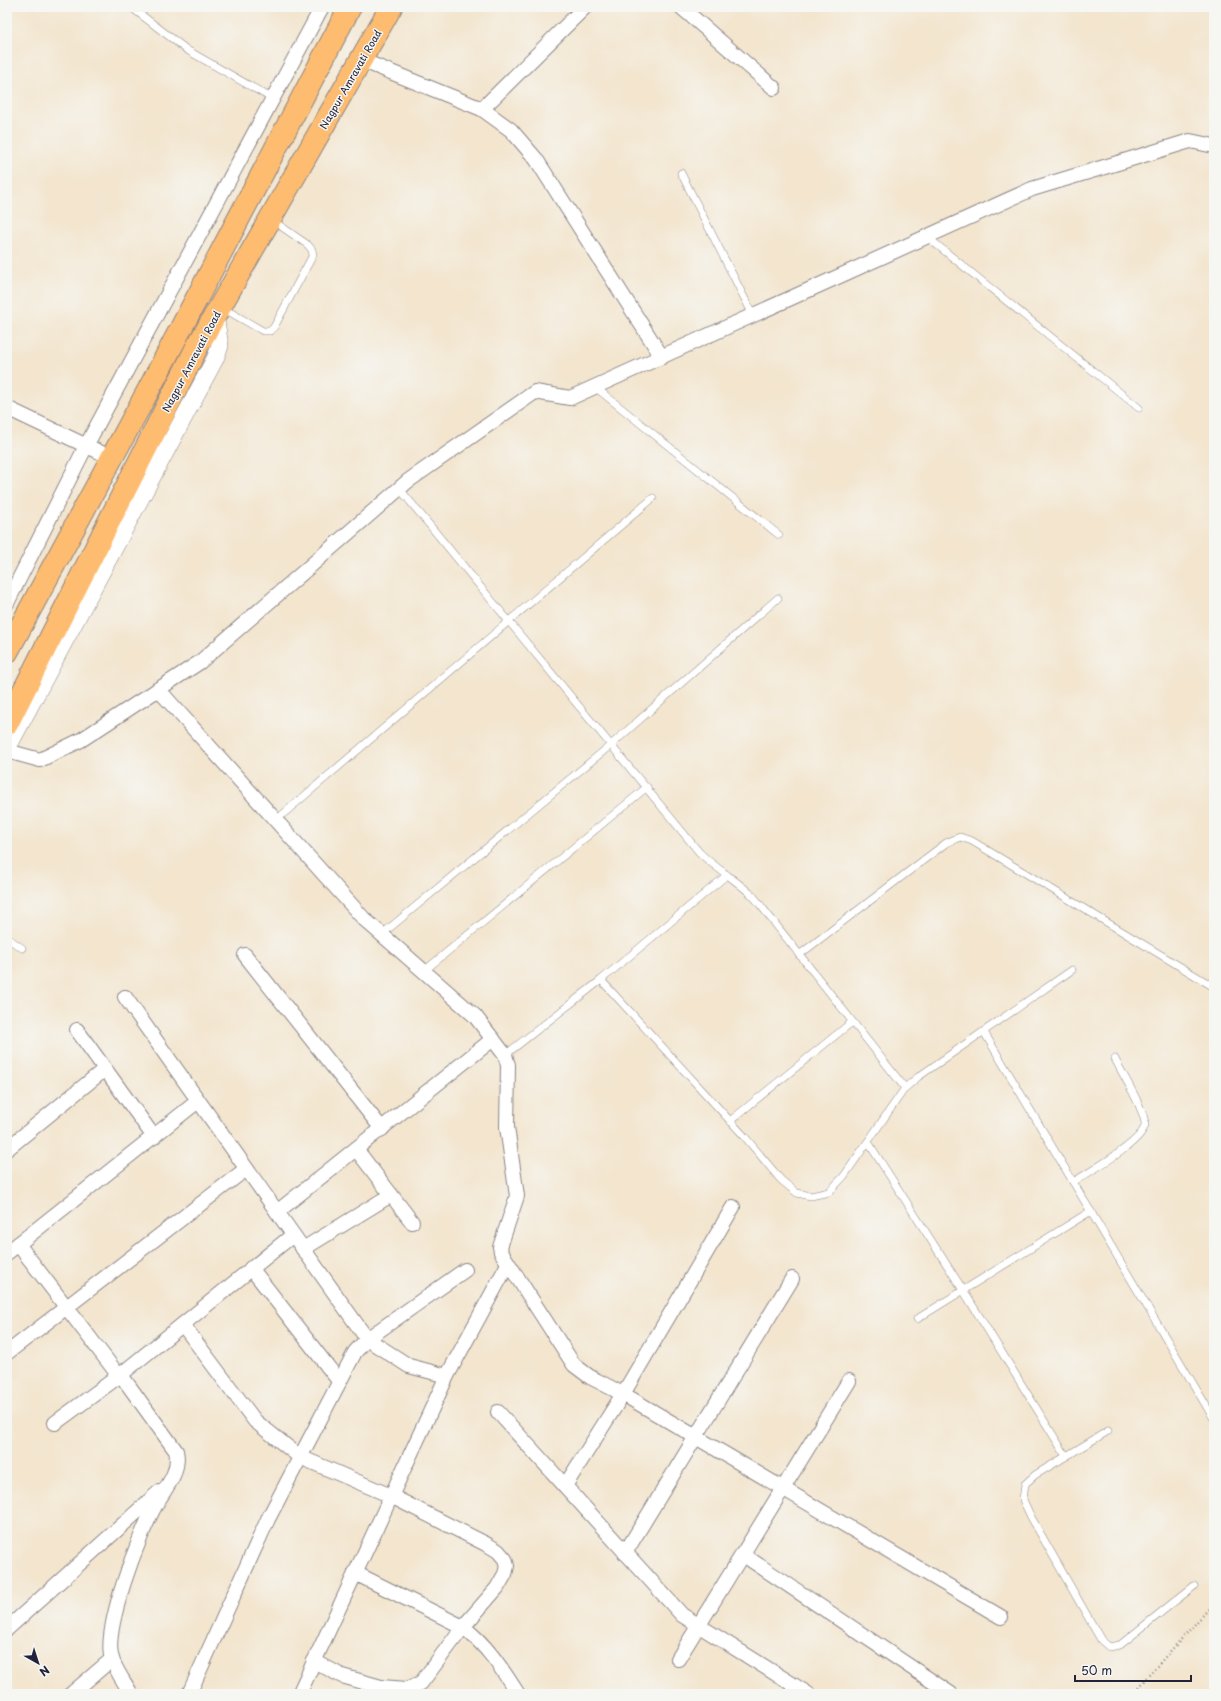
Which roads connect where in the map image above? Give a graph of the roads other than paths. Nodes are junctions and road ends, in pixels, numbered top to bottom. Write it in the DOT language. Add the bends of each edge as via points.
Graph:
graph roads {
  1 [pos="130,7"];
  2 [pos="322,7"];
  3 [pos="350,7"];
  4 [pos="391,7"];
  5 [pos="585,7"];
  6 [pos="681,7"];
  7 [pos="361,60"];
  8 [pos="774,88"];
  9 [pos="273,98"];
  10 [pos="482,109"];
  11 [pos="1214,146"];
  12 [pos="681,173"];
  13 [pos="270,219"];
  14 [pos="926,236"];
  15 [pos="218,311"];
  16 [pos="753,315"];
  17 [pos="662,357"];
  18 [pos="595,387"];
  19 [pos="7,408"];
  20 [pos="1139,408"];
  21 [pos="86,446"];
  22 [pos="112,458"];
  23 [pos="399,488"];
  24 [pos="653,498"];
  25 [pos="780,535"];
  26 [pos="778,598"];
  27 [pos="7,602"];
  28 [pos="508,620"];
  29 [pos="7,652"];
  30 [pos="158,689"];
  31 [pos="7,724"];
  32 [pos="612,744"];
  33 [pos="7,750"];
  34 [pos="647,787"];
  35 [pos="276,821"];
  36 [pos="727,875"];
  37 [pos="381,935"];
  38 [pos="7,938"];
  39 [pos="22,948"];
  40 [pos="245,954"];
  41 [pos="799,954"];
  42 [pos="1072,970"];
  43 [pos="424,972"];
  44 [pos="600,980"];
  45 [pos="1214,986"];
  46 [pos="125,997"];
  47 [pos="852,1022"];
  48 [pos="77,1030"];
  49 [pos="984,1032"];
  50 [pos="493,1039"];
  51 [pos="505,1055"];
  52 [pos="1115,1060"];
  53 [pos="105,1069"];
  54 [pos="905,1088"];
  55 [pos="198,1101"];
  56 [pos="730,1121"];
  57 [pos="382,1129"];
  58 [pos="154,1137"];
  59 [pos="868,1142"];
  60 [pos="7,1149"];
  61 [pos="356,1150"];
  62 [pos="246,1169"];
  63 [pos="1073,1182"];
  64 [pos="391,1195"];
  65 [pos="733,1207"];
  66 [pos="1090,1211"];
  67 [pos="277,1212"];
  68 [pos="412,1222"];
  69 [pos="293,1235"];
  70 [pos="18,1244"];
  71 [pos="303,1249"];
  72 [pos="7,1253"];
  73 [pos="508,1264"];
  74 [pos="251,1268"];
  75 [pos="465,1270"];
  76 [pos="792,1279"];
  77 [pos="963,1290"];
  78 [pos="68,1307"];
  79 [pos="917,1319"];
  80 [pos="183,1325"];
  81 [pos="367,1339"];
  82 [pos="7,1353"];
  83 [pos="120,1376"];
  84 [pos="447,1376"];
  85 [pos="849,1381"];
  86 [pos="340,1382"];
  87 [pos="623,1394"];
  88 [pos="498,1412"];
  89 [pos="1214,1419"];
  90 [pos="55,1423"];
  91 [pos="1108,1431"];
  92 [pos="697,1438"];
  93 [pos="1066,1456"];
  94 [pos="300,1457"];
  95 [pos="170,1482"];
  96 [pos="564,1486"];
  97 [pos="782,1488"];
  98 [pos="391,1496"];
  99 [pos="625,1553"];
  100 [pos="742,1554"];
  101 [pos="355,1573"];
  102 [pos="1194,1586"];
  103 [pos="1001,1617"];
  104 [pos="698,1626"];
  105 [pos="463,1627"];
  106 [pos="7,1629"];
  107 [pos="112,1659"];
  108 [pos="678,1659"];
  109 [pos="314,1661"];
  110 [pos="425,1688"];
  111 [pos="71,1694"];
  112 [pos="131,1694"];
  113 [pos="189,1694"];
  114 [pos="299,1694"];
  115 [pos="518,1694"];
  116 [pos="808,1694"];
  117 [pos="951,1694"];
  1 -- 9 [label="lane" via="186,50"];
  2 -- 9 [label="street"];
  3 -- 22 [label="highway"];
  4 -- 7 [label="highway, Nagpur Amravati Road"];
  5 -- 10 [label="street"];
  6 -- 8 [label="street"];
  7 -- 10 [label="street"];
  7 -- 13 [label="highway, Nagpur Amravati Road"];
  9 -- 21 [label="street"];
  10 -- 17 [label="street" via="511,130 536,160"];
  11 -- 14 [label="street" via="1190,141 1032,189"];
  12 -- 16 [label="lane"];
  13 -- 15 [label="highway, Nagpur Amravati Road"];
  13 -- 15 [label="lane" via="308,245 313,255 274,327 270,331 263,331"];
  14 -- 16 [label="street"];
  14 -- 20 [label="lane"];
  15 -- 31 [label="highway, Nagpur Amravati Road" via="197,347"];
  15 -- 33 [label="street" via="220,346 215,359"];
  16 -- 17 [label="street"];
  17 -- 18 [label="street"];
  18 -- 23 [label="street" via="570,398 535,392"];
  18 -- 25 [label="lane"];
  19 -- 21 [label="street"];
  21 -- 22 [label="street"];
  21 -- 27 [label="street"];
  22 -- 29 [label="highway"];
  23 -- 28 [label="lane"];
  23 -- 30 [label="street" via="200,662"];
  24 -- 28 [label="lane"];
  26 -- 32 [label="lane"];
  28 -- 32 [label="lane"];
  28 -- 35 [label="lane"];
  30 -- 33 [label="street" via="81,740 40,760"];
  30 -- 35 [label="street"];
  32 -- 34 [label="lane"];
  32 -- 37 [label="lane"];
  34 -- 36 [label="lane" via="699,852"];
  34 -- 43 [label="lane"];
  35 -- 37 [label="street"];
  36 -- 41 [label="lane" via="745,887"];
  36 -- 44 [label="lane"];
  37 -- 43 [label="street"];
  38 -- 39 [label="lane"];
  40 -- 57 [label="street"];
  41 -- 45 [label="lane" via="946,842 960,837 972,841"];
  41 -- 47 [label="lane"];
  42 -- 49 [label="lane"];
  43 -- 50 [label="street" via="475,1016"];
  44 -- 51 [label="lane"];
  44 -- 56 [label="lane"];
  46 -- 55 [label="street"];
  47 -- 54 [label="lane"];
  47 -- 56 [label="lane"];
  48 -- 53 [label="street"];
  49 -- 54 [label="lane"];
  49 -- 63 [label="lane"];
  50 -- 51 [label="street"];
  50 -- 57 [label="street"];
  51 -- 73 [label="street" via="508,1065 507,1127 517,1196 500,1246 500,1252"];
  52 -- 63 [label="lane" via="1142,1113 1145,1125 1141,1134 1132,1143"];
  53 -- 58 [label="street"];
  53 -- 60 [label="street"];
  54 -- 59 [label="lane"];
  55 -- 58 [label="street"];
  55 -- 62 [label="street"];
  56 -- 59 [label="lane" via="780,1180 797,1193 811,1196 829,1192"];
  57 -- 61 [label="street"];
  58 -- 70 [label="street"];
  59 -- 77 [label="lane"];
  61 -- 64 [label="street"];
  61 -- 67 [label="street"];
  62 -- 67 [label="street"];
  62 -- 78 [label="street"];
  63 -- 66 [label="lane"];
  64 -- 68 [label="street"];
  64 -- 71 [label="street"];
  65 -- 87 [label="street"];
  66 -- 77 [label="lane"];
  66 -- 89 [label="lane"];
  67 -- 69 [label="street"];
  69 -- 71 [label="street"];
  69 -- 74 [label="street"];
  70 -- 72 [label="street"];
  70 -- 78 [label="street"];
  71 -- 81 [label="street"];
  73 -- 84 [label="street"];
  73 -- 87 [label="street" via="574,1364 582,1372"];
  74 -- 80 [label="street"];
  74 -- 86 [label="street"];
  75 -- 81 [label="street"];
  76 -- 92 [label="street"];
  77 -- 79 [label="lane"];
  77 -- 93 [label="lane"];
  78 -- 82 [label="street"];
  78 -- 83 [label="street"];
  80 -- 83 [label="street"];
  80 -- 94 [label="street" via="255,1421"];
  81 -- 84 [label="street" via="409,1366"];
  81 -- 86 [label="street" via="355,1352"];
  83 -- 90 [label="street"];
  83 -- 95 [label="street" via="176,1451 178,1460"];
  84 -- 98 [label="street"];
  85 -- 97 [label="street"];
  86 -- 94 [label="street"];
  87 -- 92 [label="street"];
  87 -- 96 [label="street"];
  88 -- 96 [label="street"];
  91 -- 93 [label="lane"];
  92 -- 97 [label="street"];
  92 -- 99 [label="street"];
  93 -- 102 [label="lane" via="1025,1484 1023,1500 1101,1640 1109,1647 1120,1645"];
  94 -- 98 [label="street"];
  94 -- 113 [label="street" via="268,1519"];
  95 -- 106 [label="street"];
  95 -- 107 [label="street" via="147,1522 120,1595 110,1648"];
  96 -- 99 [label="street"];
  97 -- 100 [label="street"];
  97 -- 103 [label="street"];
  98 -- 101 [label="street"];
  98 -- 105 [label="street" via="488,1545 505,1559 505,1574 497,1588"];
  99 -- 104 [label="street" via="682,1615"];
  100 -- 104 [label="street"];
  100 -- 117 [label="street"];
  101 -- 105 [label="street"];
  101 -- 109 [label="street"];
  104 -- 108 [label="street"];
  104 -- 116 [label="street"];
  105 -- 110 [label="street"];
  105 -- 115 [label="street" via="489,1651"];
  107 -- 111 [label="street"];
  107 -- 112 [label="street"];
  109 -- 110 [label="street" via="342,1676 381,1687"];
  109 -- 114 [label="street"];
}
